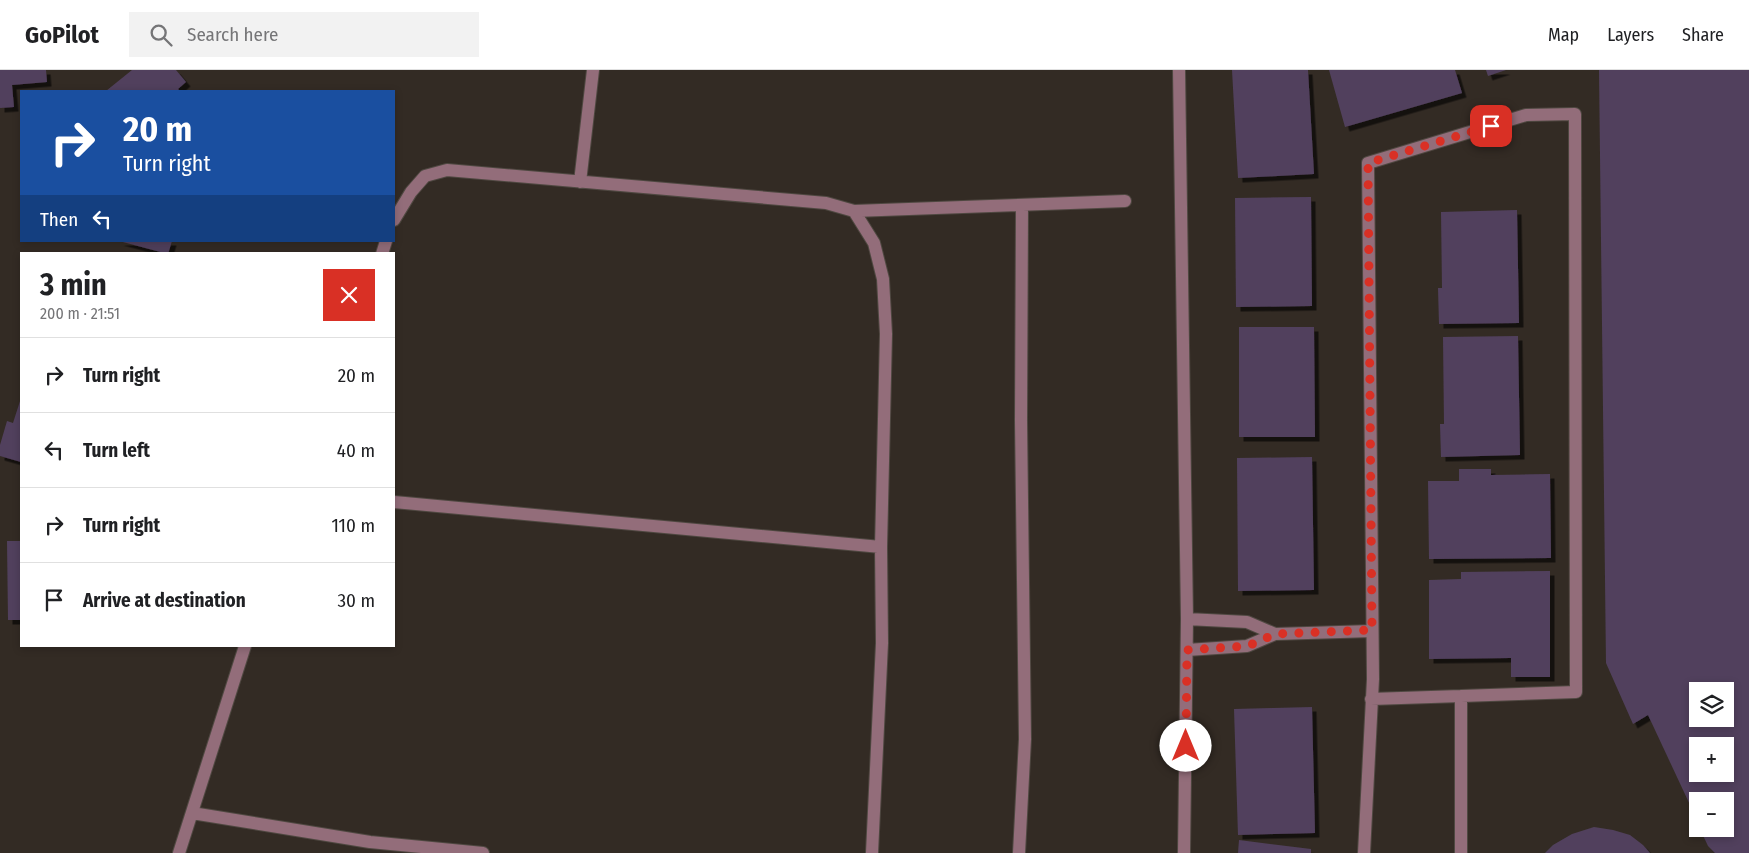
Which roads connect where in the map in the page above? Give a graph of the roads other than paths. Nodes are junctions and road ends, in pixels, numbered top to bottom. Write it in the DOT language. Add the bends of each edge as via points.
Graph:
graph roads {
  1 [pos="593,70"];
  2 [pos="1179,70"];
  3 [pos="580,182"];
  4 [pos="1125,201"];
  5 [pos="1022,205"];
  6 [pos="854,211"];
  7 [pos="395,218"];
  8 [pos="395,502"];
  9 [pos="881,547"];
  10 [pos="1187,619"];
  11 [pos="1372,630"];
  12 [pos="1275,634"];
  13 [pos="245,647"];
  14 [pos="1187,650"];
  15 [pos="1461,696"];
  16 [pos="1372,699"];
  17 [pos="192,813"];
  18 [pos="179,853"];
  19 [pos="483,853"];
  20 [pos="872,853"];
  21 [pos="1019,853"];
  22 [pos="1184,853"];
  23 [pos="1364,853"];
  24 [pos="1461,853"];
  1 -- 3 [label="street"];
  2 -- 10 [label="street"];
  3 -- 6 [label="street" via="826,203"];
  3 -- 7 [label="street" via="447,170 425,176 410,192"];
  4 -- 5 [label="street"];
  5 -- 6 [label="street"];
  5 -- 21 [label="street" via="1025,739"];
  6 -- 9 [label="street" via="874,243 882,279 886,334"];
  8 -- 9 [label="street"];
  9 -- 20 [label="street" via="882,643"];
  10 -- 12 [label="street" via="1247,622"];
  10 -- 14 [label="street"];
  11 -- 12 [label="street"];
  11 -- 15 [label="street" via="1368,163 1526,115 1575,114 1576,692"];
  11 -- 16 [label="street"];
  12 -- 14 [label="street" via="1248,646"];
  13 -- 17 [label="street"];
  14 -- 22 [label="street"];
  15 -- 16 [label="street"];
  15 -- 24 [label="street"];
  16 -- 23 [label="street"];
  17 -- 18 [label="street"];
  17 -- 19 [label="street" via="370,842"];
}
